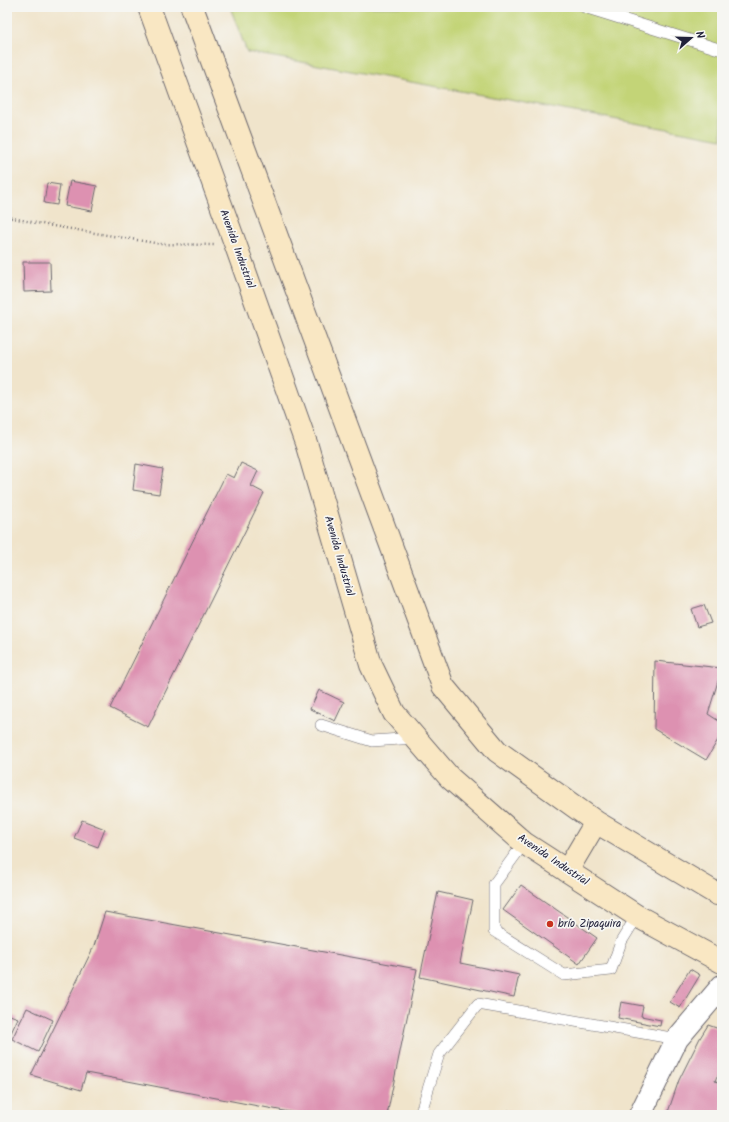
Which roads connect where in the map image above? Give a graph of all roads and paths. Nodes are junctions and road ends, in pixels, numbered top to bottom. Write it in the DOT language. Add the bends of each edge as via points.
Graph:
graph roads {
  1 [pos="149,7"];
  2 [pos="192,7"];
  3 [pos="584,7"];
  4 [pos="722,50"];
  5 [pos="7,217"];
  6 [pos="236,246"];
  7 [pos="321,726"];
  8 [pos="415,738"];
  9 [pos="596,822"];
  10 [pos="524,843"];
  11 [pos="568,871"];
  12 [pos="722,894"];
  13 [pos="637,916"];
  14 [pos="722,962"];
  15 [pos="722,986"];
  16 [pos="677,1039"];
  17 [pos="420,1115"];
  18 [pos="640,1115"];
  1 -- 6 [label="main road, Avenida Industrial"];
  2 -- 9 [label="main road" via="443,686 497,751"];
  3 -- 4 [label="lane"];
  5 -- 6 [label="path" via="161,244"];
  6 -- 8 [label="main road, Avenida Industrial" via="307,446 371,665 394,713"];
  7 -- 8 [label="lane" via="372,741"];
  8 -- 10 [label="main road, Avenida Industrial" via="450,778"];
  9 -- 11 [label="main road"];
  9 -- 12 [label="main road" via="717,894"];
  10 -- 11 [label="main road, Avenida Industrial"];
  10 -- 13 [label="lane" via="494,884 494,930 564,975 611,970 621,942"];
  11 -- 13 [label="main road, Avenida Industrial"];
  13 -- 14 [label="main road, Avenida Industrial"];
  15 -- 16 [label="street"];
  16 -- 17 [label="lane" via="478,1004 439,1054"];
  16 -- 18 [label="street"];
}
